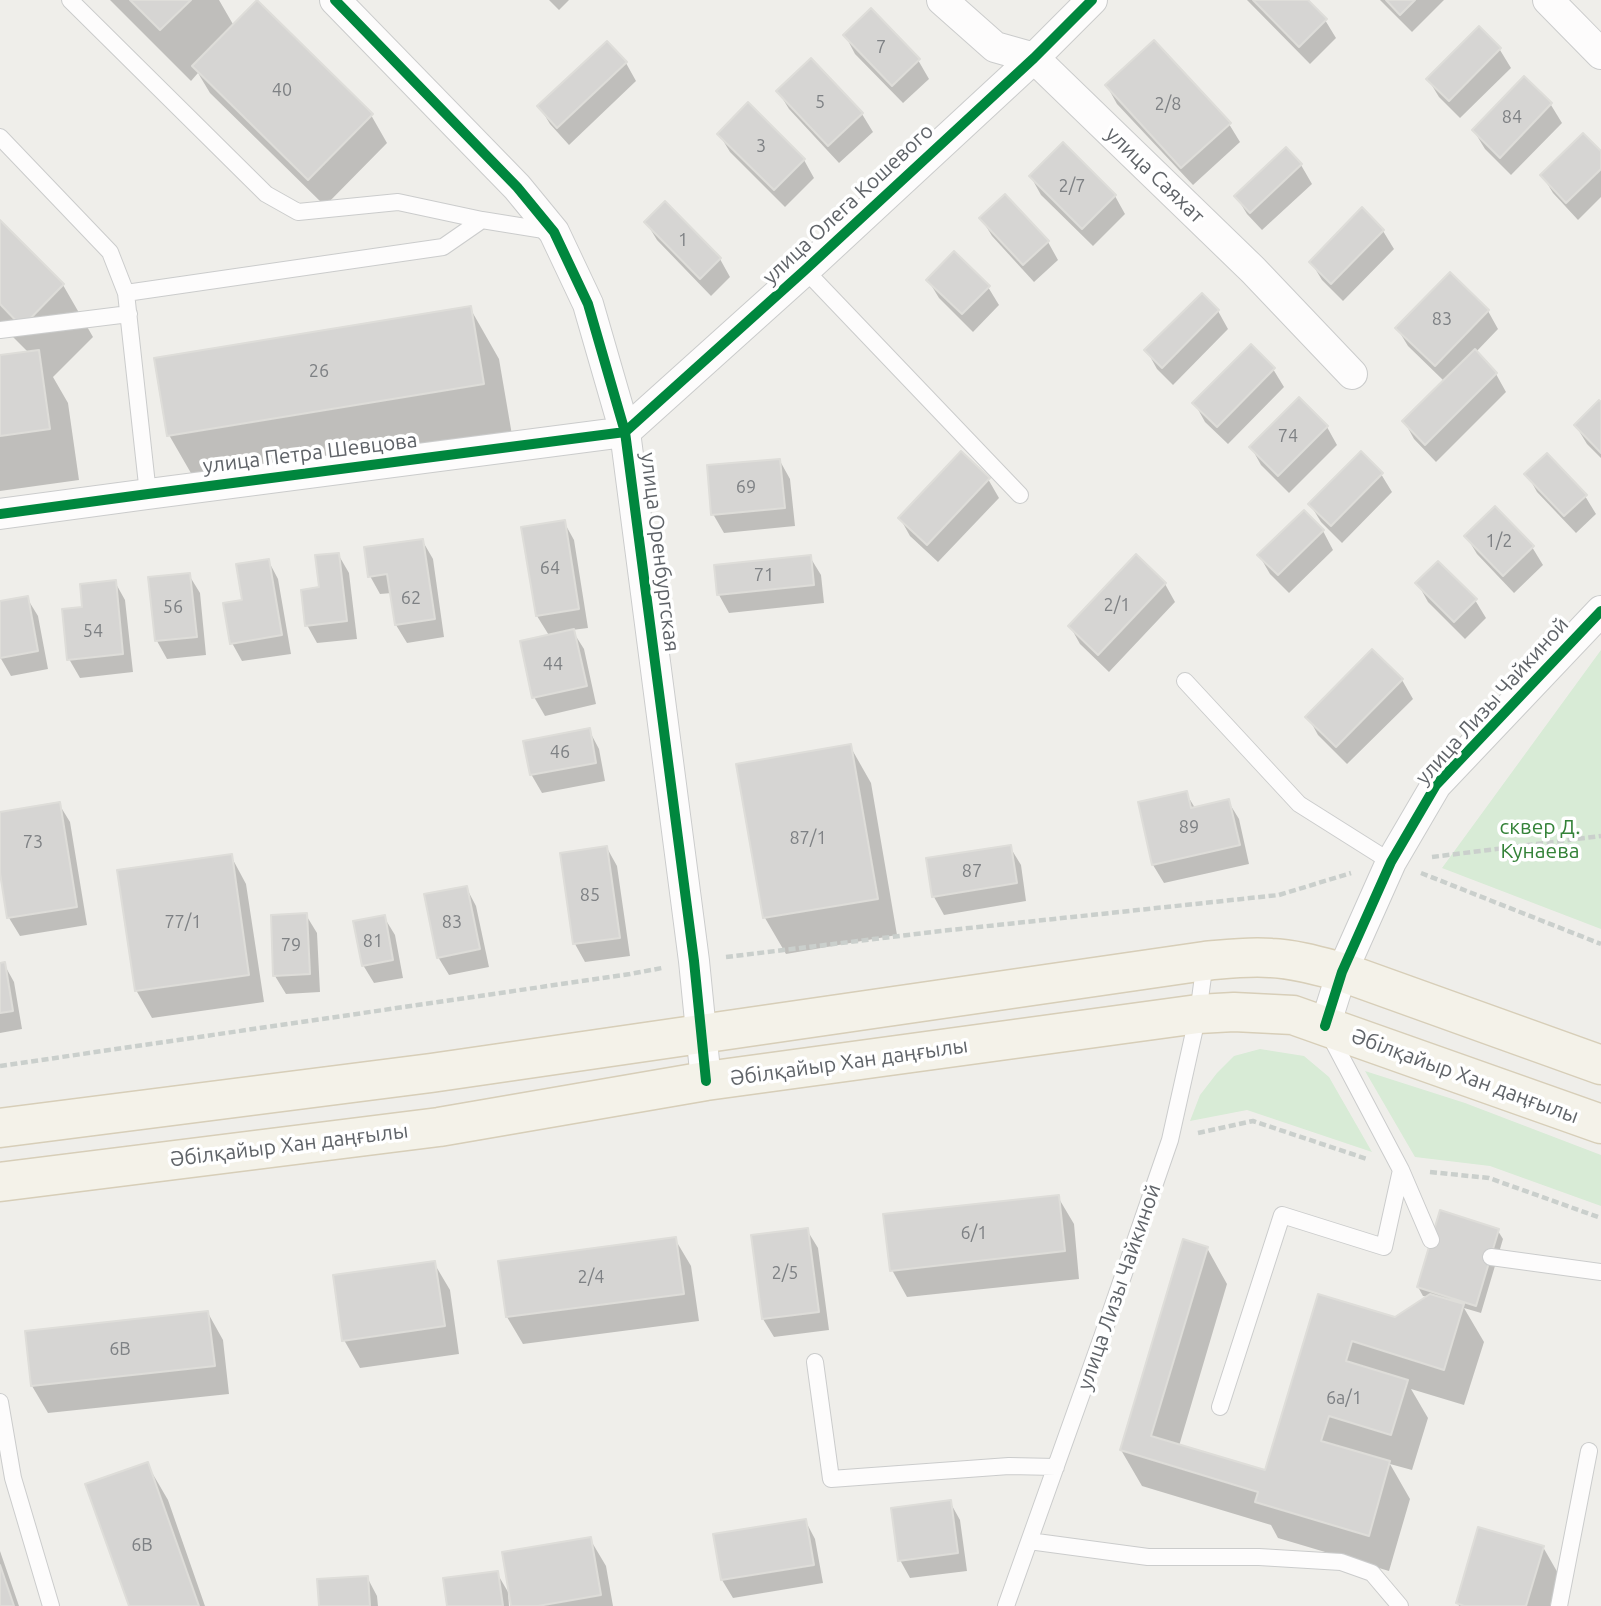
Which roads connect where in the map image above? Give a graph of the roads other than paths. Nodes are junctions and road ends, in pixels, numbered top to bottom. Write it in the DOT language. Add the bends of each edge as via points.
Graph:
graph roads {
  1 [pos="70,0"];
  2 [pos="335,0"];
  3 [pos="943,0"];
  4 [pos="1093,0"];
  5 [pos="1548,0"];
  6 [pos="1601,54"];
  7 [pos="1034,58"];
  8 [pos="0,137"];
  9 [pos="482,220"];
  10 [pos="554,232"];
  11 [pos="805,270"];
  12 [pos="126,293"];
  13 [pos="129,314"];
  14 [pos="0,330"];
  15 [pos="1352,374"];
  16 [pos="625,432"];
  17 [pos="148,494"];
  18 [pos="1020,495"];
  19 [pos="0,514"];
  20 [pos="1601,611"];
  21 [pos="1185,681"];
  22 [pos="1391,862"];
  23 [pos="1205,961"];
  24 [pos="1342,972"];
  25 [pos="1198,1014"];
  26 [pos="1325,1026"];
  27 [pos="702,1033"];
  28 [pos="1601,1065"];
  29 [pos="706,1081"];
  30 [pos="1601,1124"];
  31 [pos="0,1128"];
  32 [pos="1401,1170"];
  33 [pos="0,1182"];
  34 [pos="1431,1240"];
  35 [pos="1491,1257"];
  36 [pos="1601,1272"];
  37 [pos="815,1362"];
  38 [pos="0,1402"];
  39 [pos="1220,1407"];
  40 [pos="1589,1451"];
  41 [pos="1056,1467"];
  42 [pos="1029,1541"];
  43 [pos="51,1606"];
  44 [pos="1006,1606"];
  45 [pos="1399,1606"];
  46 [pos="1559,1606"];
  1 -- 9 [label="lane" via="266,194 298,212 398,202"];
  2 -- 10 [label="street, улица Оренбургская" via="517,187"];
  3 -- 7 [label="street, улица Саяхат" via="995,47"];
  4 -- 7 [label="street, улица Олега Кошевого"];
  5 -- 6 [label="street"];
  7 -- 11 [label="street, улица Олега Кошевого"];
  7 -- 15 [label="street, улица Саяхат" via="1254,270"];
  8 -- 12 [label="lane" via="110,252"];
  9 -- 10 [label="lane"];
  9 -- 12 [label="lane" via="443,247"];
  10 -- 16 [label="street, улица Оренбургская" via="588,304"];
  11 -- 16 [label="street, улица Олега Кошевого"];
  11 -- 18 [label="lane"];
  12 -- 13 [label="lane"];
  13 -- 14 [label="lane"];
  13 -- 17 [label="lane"];
  16 -- 17 [label="street, улица Петра Шевцова"];
  16 -- 27 [label="street, улица Оренбургская"];
  17 -- 19 [label="street, улица Петра Шевцова"];
  20 -- 22 [label="street, улица Лизы Чайкиной" via="1436,785"];
  21 -- 22 [label="lane" via="1299,804"];
  22 -- 24 [label="street, улица Лизы Чайкиной"];
  23 -- 24 [label="main road" via="1271,958"];
  23 -- 25 [label="lane, улица Лизы Чайкиной"];
  23 -- 27 [label="main road"];
  24 -- 26 [label="street, улица Лизы Чайкиной"];
  24 -- 28 [label="main road"];
  25 -- 26 [label="main road, Әбілқайыр Хан даңғылы" via="1272,1013"];
  25 -- 29 [label="main road, Әбілқайыр Хан даңғылы"];
  25 -- 41 [label="lane, улица Лизы Чайкиной" via="1170,1140"];
  26 -- 30 [label="main road, Әбілқайыр Хан даңғылы"];
  26 -- 32 [label="lane"];
  27 -- 29 [label="street, улица Оренбургская"];
  27 -- 31 [label="main road"];
  29 -- 33 [label="main road, Әбілқайыр Хан даңғылы" via="439,1127"];
  32 -- 34 [label="lane"];
  32 -- 39 [label="lane" via="1384,1247 1282,1215"];
  35 -- 36 [label="lane"];
  37 -- 41 [label="lane" via="831,1479 1009,1466"];
  38 -- 43 [label="lane" via="13,1478"];
  40 -- 46 [label="lane"];
  41 -- 42 [label="lane, улица Лизы Чайкиной"];
  42 -- 44 [label="lane, улица Лизы Чайкиной"];
  42 -- 45 [label="lane" via="1147,1558 1259,1556 1341,1562 1372,1573"];
}
